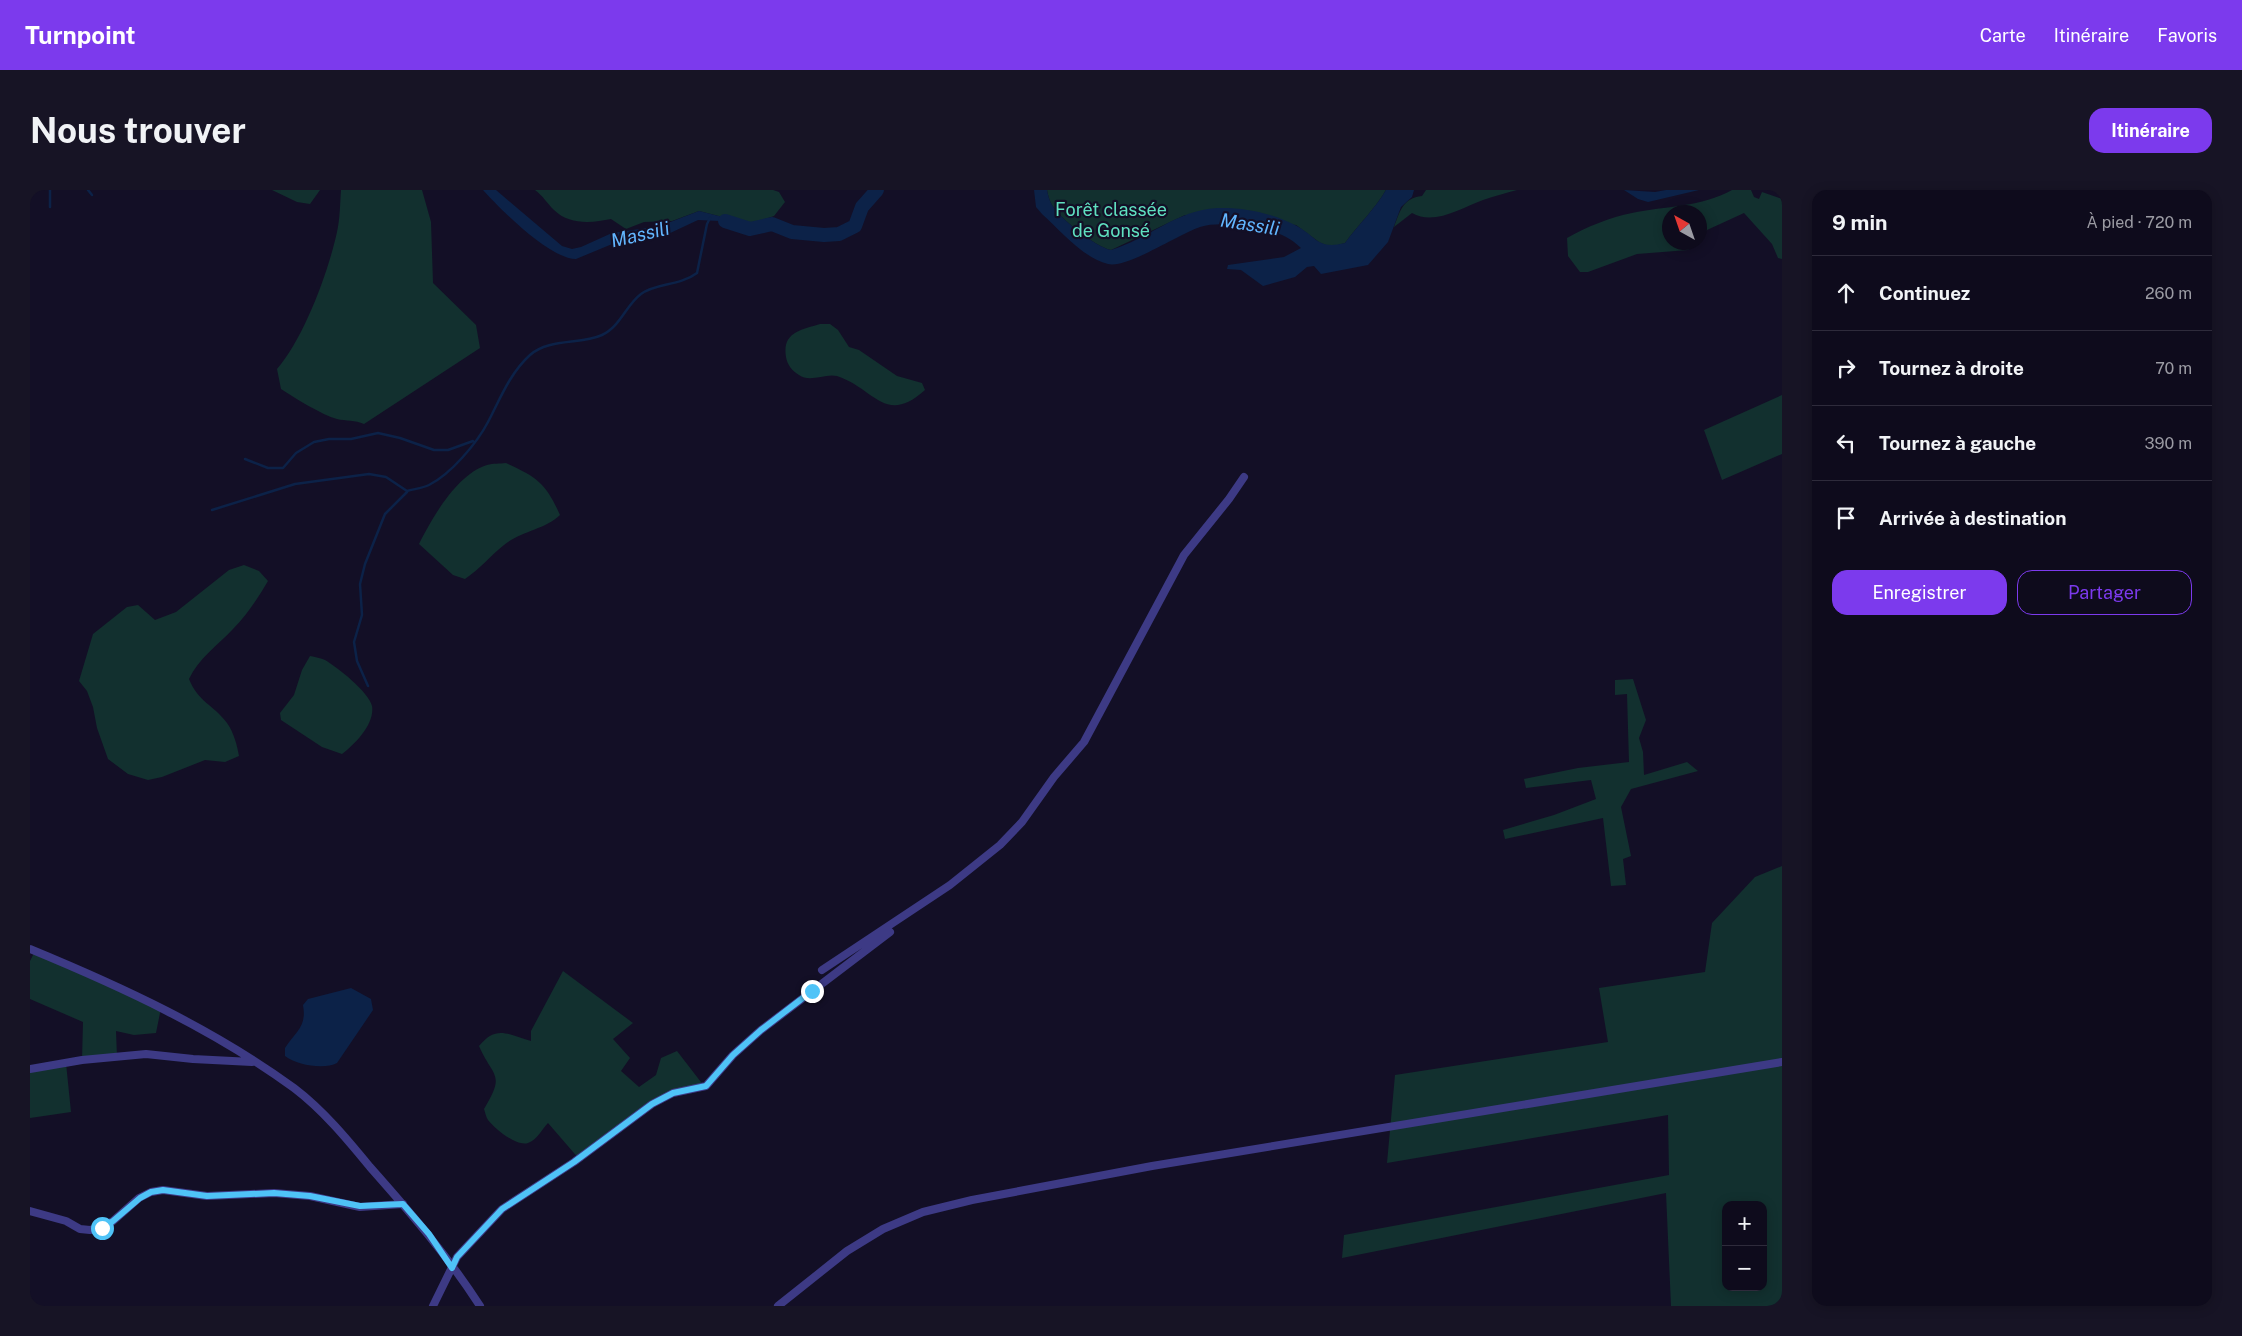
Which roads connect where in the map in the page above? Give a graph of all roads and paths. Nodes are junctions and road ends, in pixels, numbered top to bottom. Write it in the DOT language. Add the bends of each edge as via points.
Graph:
graph roads {
  1 [pos="1244,477"];
  2 [pos="894,929"];
  3 [pos="30,949"];
  4 [pos="822,970"];
  5 [pos="254,1062"];
  6 [pos="1782,1062"];
  7 [pos="30,1069"];
  8 [pos="403,1204"];
  9 [pos="32,1212"];
  10 [pos="452,1268"];
  11 [pos="433,1306"];
  12 [pos="480,1306"];
  13 [pos="778,1306"];
  1 -- 4 [label="street" via="1184,555 1084,742 1022,822 1000,845 950,885"];
  2 -- 10 [label="street" via="761,1030 706,1086 673,1093 652,1104 574,1162 502,1209 457,1257"];
  3 -- 5 [label="street" via="138,996"];
  5 -- 7 [label="street" via="146,1054"];
  5 -- 8 [label="street" via="318,1108"];
  6 -- 13 [label="street" via="1152,1166 939,1208 882,1229 854,1246"];
  8 -- 9 [label="street" via="360,1206 274,1193 207,1196 163,1190 140,1198 102,1228 80,1229 66,1221"];
  8 -- 10 [label="street"];
  10 -- 11 [label="street"];
  10 -- 12 [label="street"];
}
